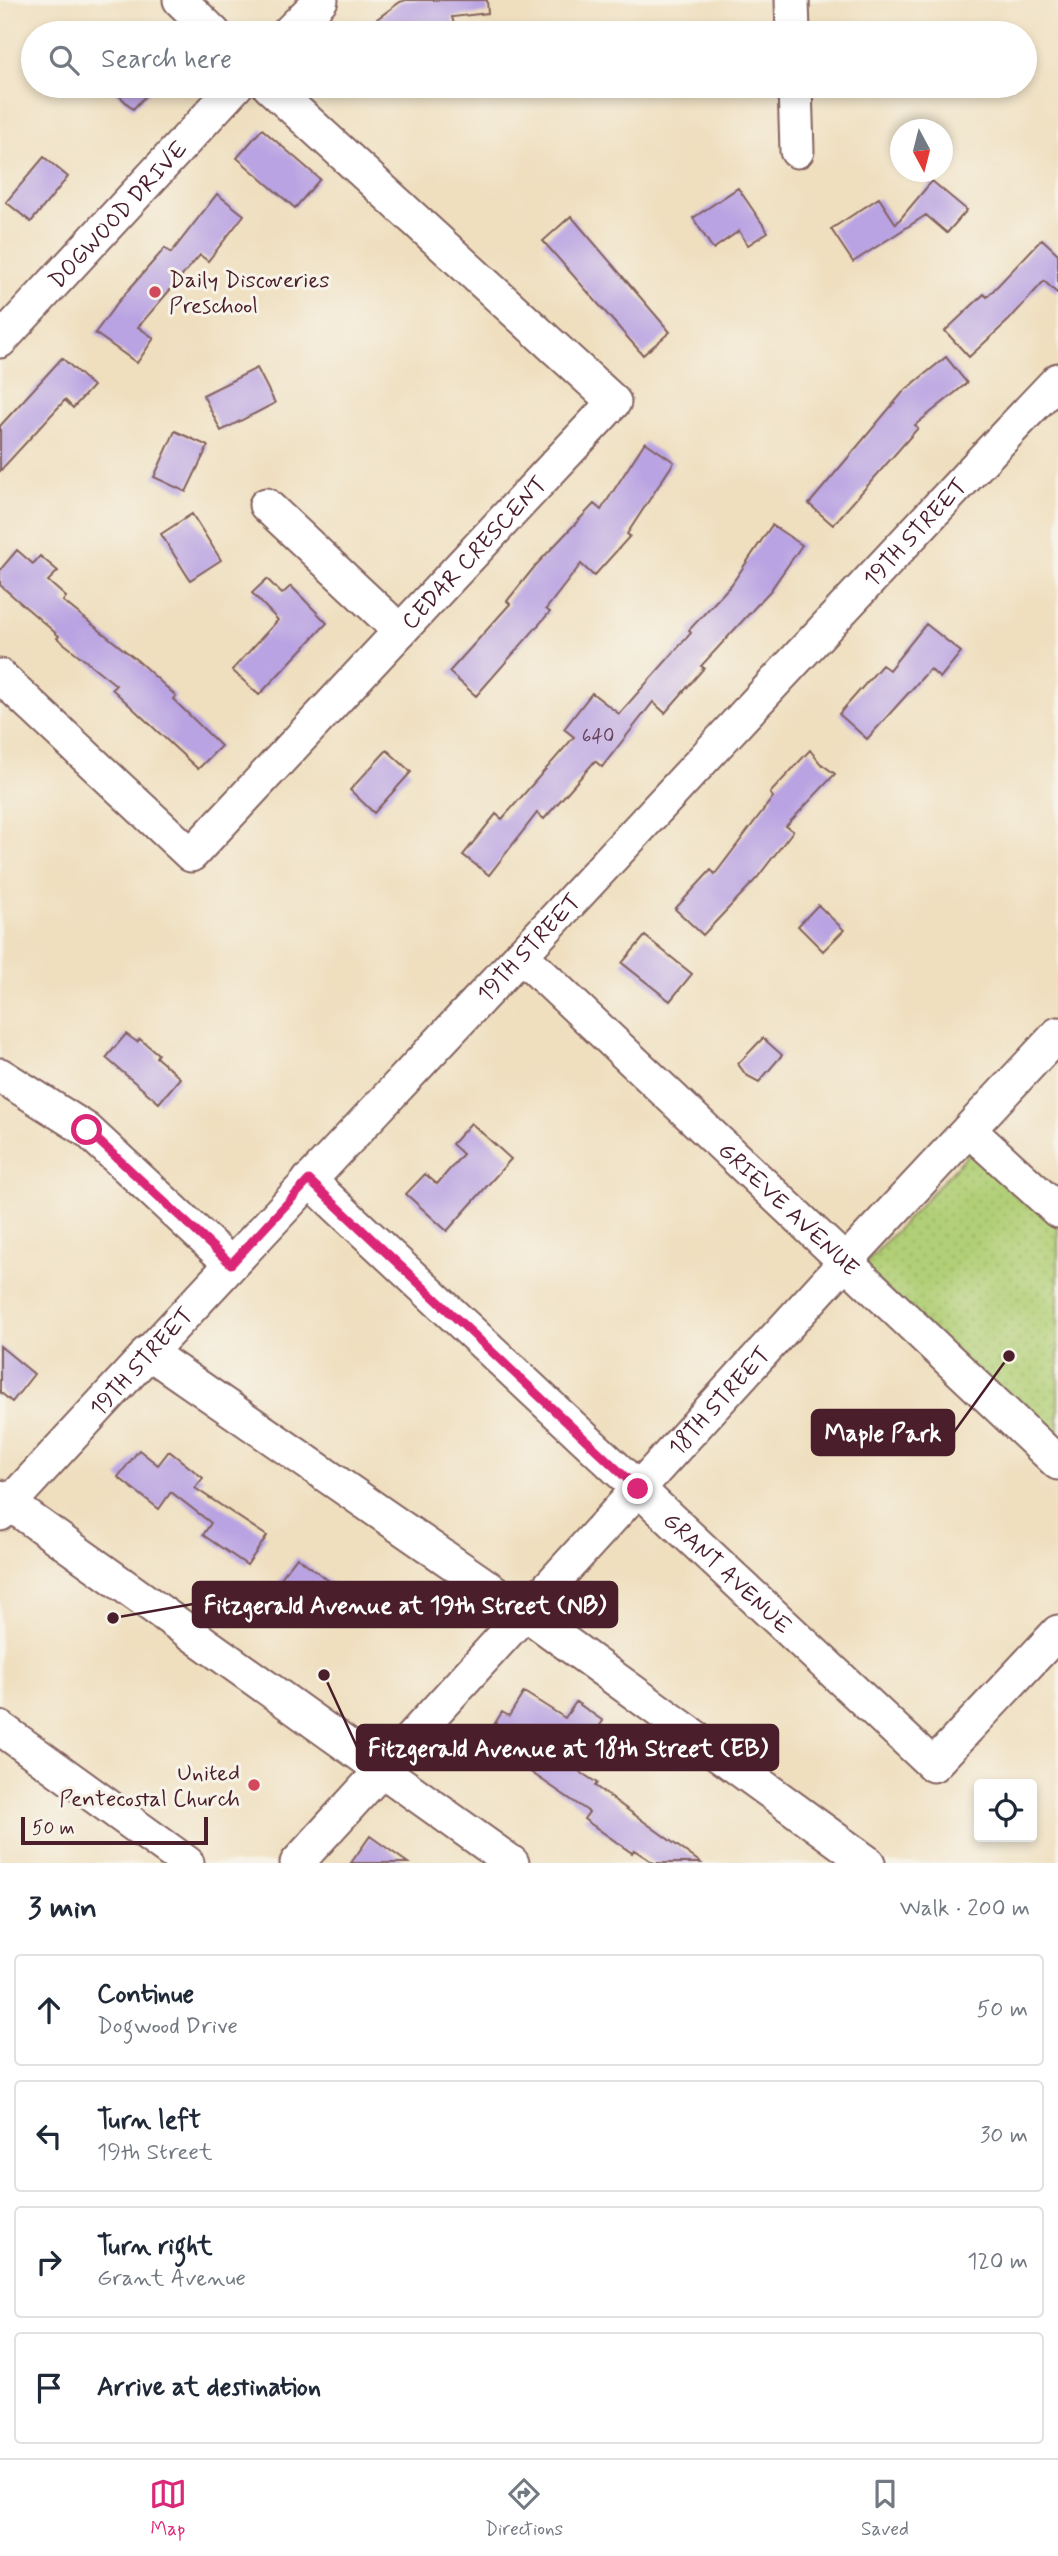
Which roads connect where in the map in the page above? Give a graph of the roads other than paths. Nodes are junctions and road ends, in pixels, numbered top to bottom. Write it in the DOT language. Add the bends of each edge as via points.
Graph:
graph roads {
  1 [pos="180,0"];
  2 [pos="321,0"];
  3 [pos="792,0"];
  4 [pos="202,21"];
  5 [pos="300,21"];
  6 [pos="793,21"];
  7 [pos="225,98"];
  8 [pos="282,98"];
  9 [pos="795,98"];
  10 [pos="797,151"];
  11 [pos="0,341"];
  12 [pos="1058,380"];
  13 [pos="266,505"];
  14 [pos="400,631"];
  15 [pos="0,676"];
  16 [pos="521,955"];
  17 [pos="1058,1034"];
  18 [pos="0,1075"];
  19 [pos="969,1130"];
  20 [pos="309,1180"];
  21 [pos="1058,1210"];
  22 [pos="845,1262"];
  23 [pos="231,1264"];
  24 [pos="148,1352"];
  25 [pos="1058,1463"];
  26 [pos="638,1489"];
  27 [pos="3,1505"];
  28 [pos="525,1613"];
  29 [pos="1058,1632"];
  30 [pos="0,1728"];
  31 [pos="382,1769"];
  32 [pos="187,1863"];
  33 [pos="297,1863"];
  34 [pos="512,1863"];
  35 [pos="868,1863"];
  1 -- 4 [label="street"];
  2 -- 5 [label="street"];
  3 -- 6 [label="street"];
  7 -- 11 [label="street, DOGWOOD DRIVE"];
  8 -- 14 [label="street, CEDAR CRESCENT" via="614,402"];
  9 -- 10 [label="street"];
  12 -- 16 [label="street, 19TH STREET"];
  13 -- 14 [label="street"];
  14 -- 15 [label="street, CEDAR CRESCENT" via="191,855"];
  16 -- 20 [label="street, 19TH STREET"];
  16 -- 22 [label="street, GRIEVE AVENUE"];
  17 -- 19 [label="street, 18TH STREET"];
  18 -- 23 [label="street" via="87,1130"];
  19 -- 21 [label="street"];
  19 -- 22 [label="street, 18TH STREET"];
  20 -- 23 [label="street, 19TH STREET"];
  20 -- 26 [label="street, GRANT AVENUE"];
  22 -- 25 [label="street, GRIEVE AVENUE"];
  22 -- 26 [label="street, 18TH STREET"];
  23 -- 24 [label="street, 19TH STREET"];
  24 -- 27 [label="street, 19TH STREET"];
  24 -- 28 [label="street"];
  26 -- 28 [label="street, 18TH STREET"];
  26 -- 29 [label="street, GRANT AVENUE" via="933,1765"];
  27 -- 31 [label="street"];
  28 -- 31 [label="street, 18TH STREET"];
  28 -- 35 [label="street"];
  30 -- 32 [label="street"];
  31 -- 33 [label="street, 18TH STREET"];
  31 -- 34 [label="street"];
}
